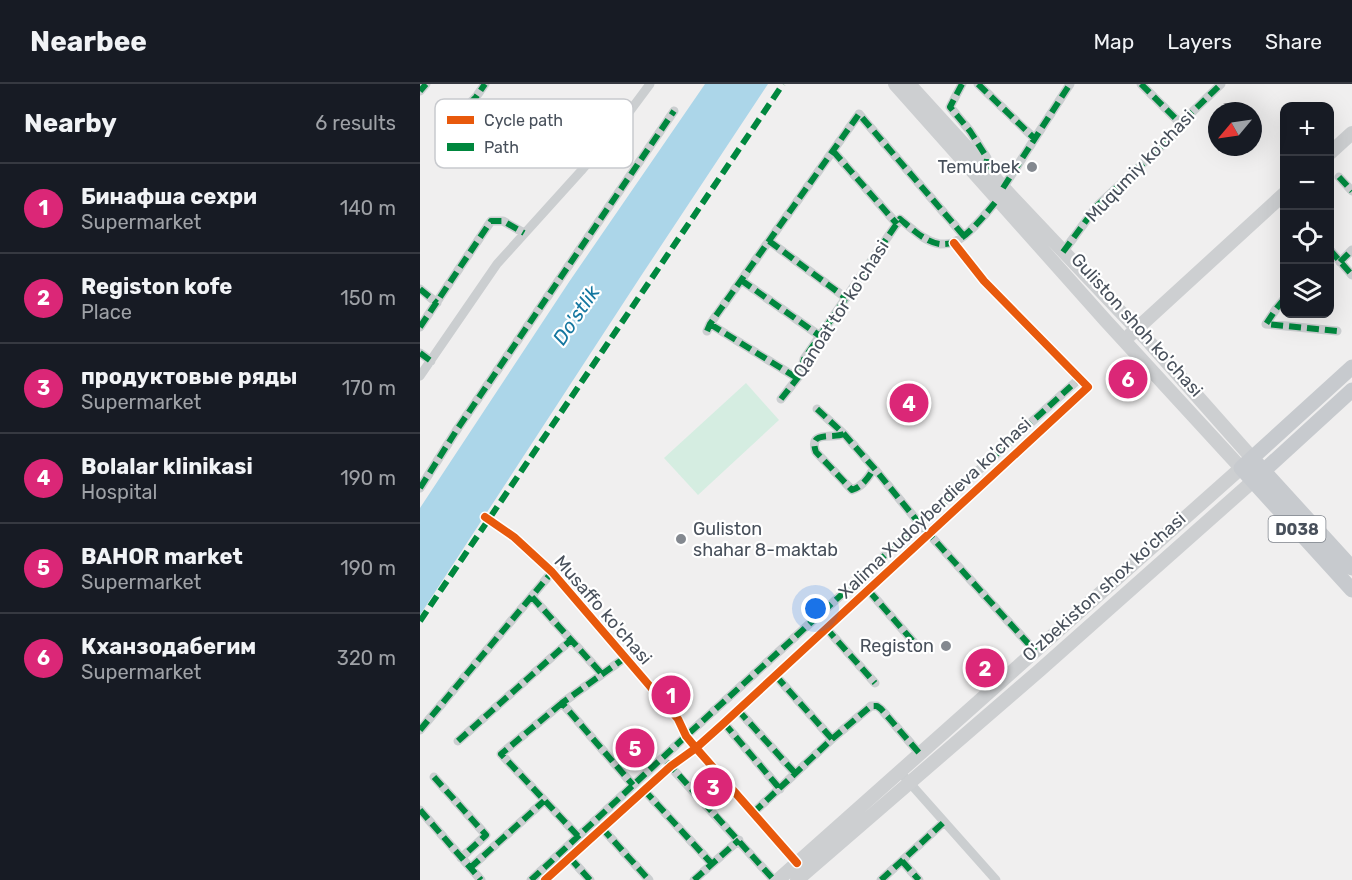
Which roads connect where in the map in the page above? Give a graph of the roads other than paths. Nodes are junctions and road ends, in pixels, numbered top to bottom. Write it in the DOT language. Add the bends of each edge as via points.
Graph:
graph roads {
  1 [pos="426,84"];
  2 [pos="485,84"];
  3 [pos="650,84"];
  4 [pos="895,84"];
  5 [pos="909,84"];
  6 [pos="962,84"];
  7 [pos="978,84"];
  8 [pos="1070,84"];
  9 [pos="1142,84"];
  10 [pos="1221,84"];
  11 [pos="420,91"];
  12 [pos="474,99"];
  13 [pos="633,107"];
  14 [pos="674,111"];
  15 [pos="1183,126"];
  16 [pos="1352,133"];
  17 [pos="1035,139"];
  18 [pos="1334,149"];
  19 [pos="833,151"];
  20 [pos="584,168"];
  21 [pos="986,169"];
  22 [pos="1339,177"];
  23 [pos="1352,191"];
  24 [pos="1000,193"];
  25 [pos="1280,198"];
  26 [pos="898,221"];
  27 [pos="524,233"];
  28 [pos="964,236"];
  29 [pos="769,242"];
  30 [pos="954,243"];
  31 [pos="1352,250"];
  32 [pos="1063,252"];
  33 [pos="1334,255"];
  34 [pos="1340,262"];
  35 [pos="1352,275"];
  36 [pos="741,280"];
  37 [pos="420,289"];
  38 [pos="846,298"];
  39 [pos="437,303"];
  40 [pos="1280,304"];
  41 [pos="420,327"];
  42 [pos="1136,329"];
  43 [pos="1337,331"];
  44 [pos="820,336"];
  45 [pos="1124,340"];
  46 [pos="420,353"];
  47 [pos="430,361"];
  48 [pos="1352,367"];
  49 [pos="420,376"];
  50 [pos="797,378"];
  51 [pos="1080,378"];
  52 [pos="1352,390"];
  53 [pos="780,399"];
  54 [pos="817,409"];
  55 [pos="844,434"];
  56 [pos="1272,439"];
  57 [pos="1284,452"];
  58 [pos="1247,463"];
  59 [pos="874,468"];
  60 [pos="1259,476"];
  61 [pos="420,488"];
  62 [pos="1220,488"];
  63 [pos="1230,500"];
  64 [pos="485,517"];
  65 [pos="920,524"];
  66 [pos="929,534"];
  67 [pos="1352,568"];
  68 [pos="552,572"];
  69 [pos="1352,590"];
  70 [pos="868,591"];
  71 [pos="532,597"];
  72 [pos="826,628"];
  73 [pos="571,640"];
  74 [pos="918,647"];
  75 [pos="1035,651"];
  76 [pos="626,657"];
  77 [pos="602,675"];
  78 [pos="776,676"];
  79 [pos="875,683"];
  80 [pos="562,704"];
  81 [pos="738,710"];
  82 [pos="724,723"];
  83 [pos="420,730"];
  84 [pos="686,736"];
  85 [pos="832,739"];
  86 [pos="458,741"];
  87 [pos="696,748"];
  88 [pos="920,754"];
  89 [pos="663,758"];
  90 [pos="670,766"];
  91 [pos="900,772"];
  92 [pos="795,773"];
  93 [pos="434,777"];
  94 [pos="910,783"];
  95 [pos="633,785"];
  96 [pos="780,789"];
  97 [pos="644,790"];
  98 [pos="544,801"];
  99 [pos="420,810"];
  100 [pos="753,813"];
  101 [pos="944,822"];
  102 [pos="602,828"];
  103 [pos="578,836"];
  104 [pos="739,840"];
  105 [pos="461,858"];
  106 [pos="570,858"];
  107 [pos="902,861"];
  108 [pos="797,863"];
  109 [pos="712,864"];
  110 [pos="470,868"];
  111 [pos="481,880"];
  112 [pos="531,880"];
  113 [pos="545,880"];
  114 [pos="590,880"];
  115 [pos="649,880"];
  116 [pos="694,880"];
  117 [pos="776,880"];
  118 [pos="797,880"];
  119 [pos="881,880"];
  120 [pos="919,880"];
  121 [pos="996,880"];
  1 -- 11 [label="street"];
  2 -- 12 [label="street"];
  3 -- 13 [label="street"];
  4 -- 24 [label="main road, Guliston shoh ko'chasi"];
  5 -- 21 [label="main road, Guliston shoh ko'chasi"];
  6 -- 21 [label="street" via="950,107 987,158"];
  7 -- 17 [label="street"];
  8 -- 17 [label="street"];
  9 -- 15 [label="street"];
  10 -- 15 [label="street, Muqumiy ko'chasi" via="1186,118"];
  14 -- 61 [label="street"];
  15 -- 32 [label="street, Muqumiy ko'chasi" via="1097,206"];
  16 -- 18 [label="main road"];
  17 -- 24 [label="street"];
  19 -- 26 [label="street"];
  19 -- 28 [label="street" via="859,114"];
  19 -- 29 [label="street"];
  20 -- 27 [label="street"];
  21 -- 24 [label="main road, Guliston shoh ko'chasi"];
  22 -- 23 [label="street"];
  24 -- 28 [label="street"];
  24 -- 32 [label="main road, Guliston shoh ko'chasi"];
  24 -- 45 [label="main road, Guliston shoh ko'chasi"];
  25 -- 42 [label="main road"];
  26 -- 30 [label="street" via="939,244"];
  26 -- 38 [label="street, Qanoat tor ko'chasi"];
  27 -- 39 [label="street" via="503,221 491,221"];
  27 -- 47 [label="street" via="497,264"];
  28 -- 30 [label="street"];
  29 -- 36 [label="street"];
  29 -- 38 [label="street"];
  30 -- 51 [label="street" via="984,281"];
  31 -- 34 [label="street"];
  32 -- 42 [label="main road, Guliston shoh ko'chasi"];
  33 -- 34 [label="street"];
  34 -- 35 [label="street"];
  36 -- 44 [label="street"];
  36 -- 50 [label="street" via="708,327"];
  37 -- 39 [label="street"];
  38 -- 44 [label="street, Qanoat tor ko'chasi"];
  39 -- 41 [label="street"];
  40 -- 43 [label="street" via="1266,324"];
  42 -- 45 [label="main road"];
  42 -- 58 [label="main road, Guliston shoh ko'chasi"];
  44 -- 50 [label="street, Qanoat tor ko'chasi"];
  45 -- 58 [label="main road, Guliston shoh ko'chasi"];
  46 -- 47 [label="street"];
  47 -- 49 [label="street"];
  48 -- 56 [label="main road, O'zbekiston shox ko'chasi"];
  50 -- 53 [label="street, Qanoat tor ko'chasi"];
  51 -- 65 [label="street, Xalima Xudoyberdieva ko'chasi"];
  51 -- 66 [label="street, Xalima Xudoyberdieva ko'chasi" via="1088,387"];
  52 -- 57 [label="main road, O'zbekiston shox ko'chasi"];
  54 -- 55 [label="street"];
  55 -- 59 [label="street"];
  55 -- 59 [label="street" via="820,437 814,446 816,452 850,489 862,485"];
  56 -- 57 [label="main road"];
  56 -- 58 [label="main road, O'zbekiston shox ko'chasi"];
  57 -- 60 [label="main road, O'zbekiston shox ko'chasi"];
  58 -- 60 [label="main road, Guliston shoh ko'chasi / D038"];
  58 -- 62 [label="main road, O'zbekiston shox ko'chasi"];
  59 -- 65 [label="street"];
  60 -- 63 [label="main road, O'zbekiston shox ko'chasi"];
  60 -- 67 [label="main road, Guliston shoh ko'chasi / D038"];
  60 -- 69 [label="main road, Guliston shoh ko'chasi / D038"];
  62 -- 63 [label="main road"];
  62 -- 75 [label="main road, O'zbekiston shox ko'chasi"];
  63 -- 94 [label="main road, O'zbekiston shox ko'chasi"];
  64 -- 68 [label="street, Musaffo ko'chasi"];
  65 -- 66 [label="street"];
  65 -- 84 [label="street, Xalima Xudoyberdieva ko'chasi"];
  66 -- 70 [label="street, Xalima Xudoyberdieva ko'chasi"];
  66 -- 75 [label="street"];
  68 -- 71 [label="street"];
  68 -- 76 [label="street, Musaffo ko'chasi"];
  70 -- 72 [label="street, Xalima Xudoyberdieva ko'chasi"];
  70 -- 74 [label="street"];
  71 -- 73 [label="street"];
  71 -- 83 [label="street"];
  72 -- 78 [label="street, Xalima Xudoyberdieva ko'chasi"];
  72 -- 79 [label="street"];
  73 -- 77 [label="street"];
  73 -- 86 [label="street"];
  75 -- 88 [label="main road, O'zbekiston shox ko'chasi"];
  76 -- 77 [label="street"];
  76 -- 84 [label="street, Musaffo ko'chasi" via="678,719"];
  77 -- 80 [label="street"];
  78 -- 81 [label="street, Xalima Xudoyberdieva ko'chasi"];
  78 -- 85 [label="street"];
  80 -- 95 [label="street"];
  80 -- 98 [label="street" via="501,754"];
  81 -- 82 [label="street, Xalima Xudoyberdieva ko'chasi"];
  81 -- 92 [label="street"];
  82 -- 87 [label="street, Xalima Xudoyberdieva ko'chasi"];
  82 -- 96 [label="street"];
  84 -- 87 [label="street, Musaffo ko'chasi"];
  84 -- 89 [label="street, Xalima Xudoyberdieva ko'chasi"];
  85 -- 88 [label="street" via="867,708 878,706"];
  85 -- 92 [label="street"];
  87 -- 90 [label="street, Xalima Xudoyberdieva ko'chasi"];
  87 -- 100 [label="street, Musaffo ko'chasi"];
  88 -- 91 [label="main road, O'zbekiston shox ko'chasi"];
  89 -- 90 [label="street"];
  89 -- 95 [label="street, Xalima Xudoyberdieva ko'chasi"];
  90 -- 97 [label="street, Xalima Xudoyberdieva ko'chasi"];
  90 -- 104 [label="street"];
  91 -- 94 [label="street"];
  91 -- 108 [label="main road"];
  92 -- 96 [label="street"];
  93 -- 105 [label="street" via="486,835"];
  94 -- 101 [label="street"];
  94 -- 118 [label="main road, O'zbekiston shox ko'chasi"];
  95 -- 103 [label="street, Xalima Xudoyberdieva ko'chasi"];
  96 -- 100 [label="street"];
  97 -- 102 [label="street, Xalima Xudoyberdieva ko'chasi"];
  97 -- 109 [label="street"];
  98 -- 103 [label="street"];
  98 -- 110 [label="street"];
  99 -- 105 [label="street"];
  100 -- 108 [label="street, Musaffo ko'chasi"];
  101 -- 107 [label="street"];
  101 -- 121 [label="street"];
  102 -- 106 [label="street, Xalima Xudoyberdieva ko'chasi"];
  102 -- 115 [label="street"];
  103 -- 112 [label="street, Xalima Xudoyberdieva ko'chasi"];
  104 -- 109 [label="street"];
  104 -- 117 [label="street"];
  105 -- 110 [label="street"];
  106 -- 113 [label="street, Xalima Xudoyberdieva ko'chasi"];
  106 -- 114 [label="street"];
  107 -- 119 [label="street"];
  107 -- 120 [label="street"];
  108 -- 117 [label="main road"];
  109 -- 116 [label="street"];
  110 -- 111 [label="street"];
}
